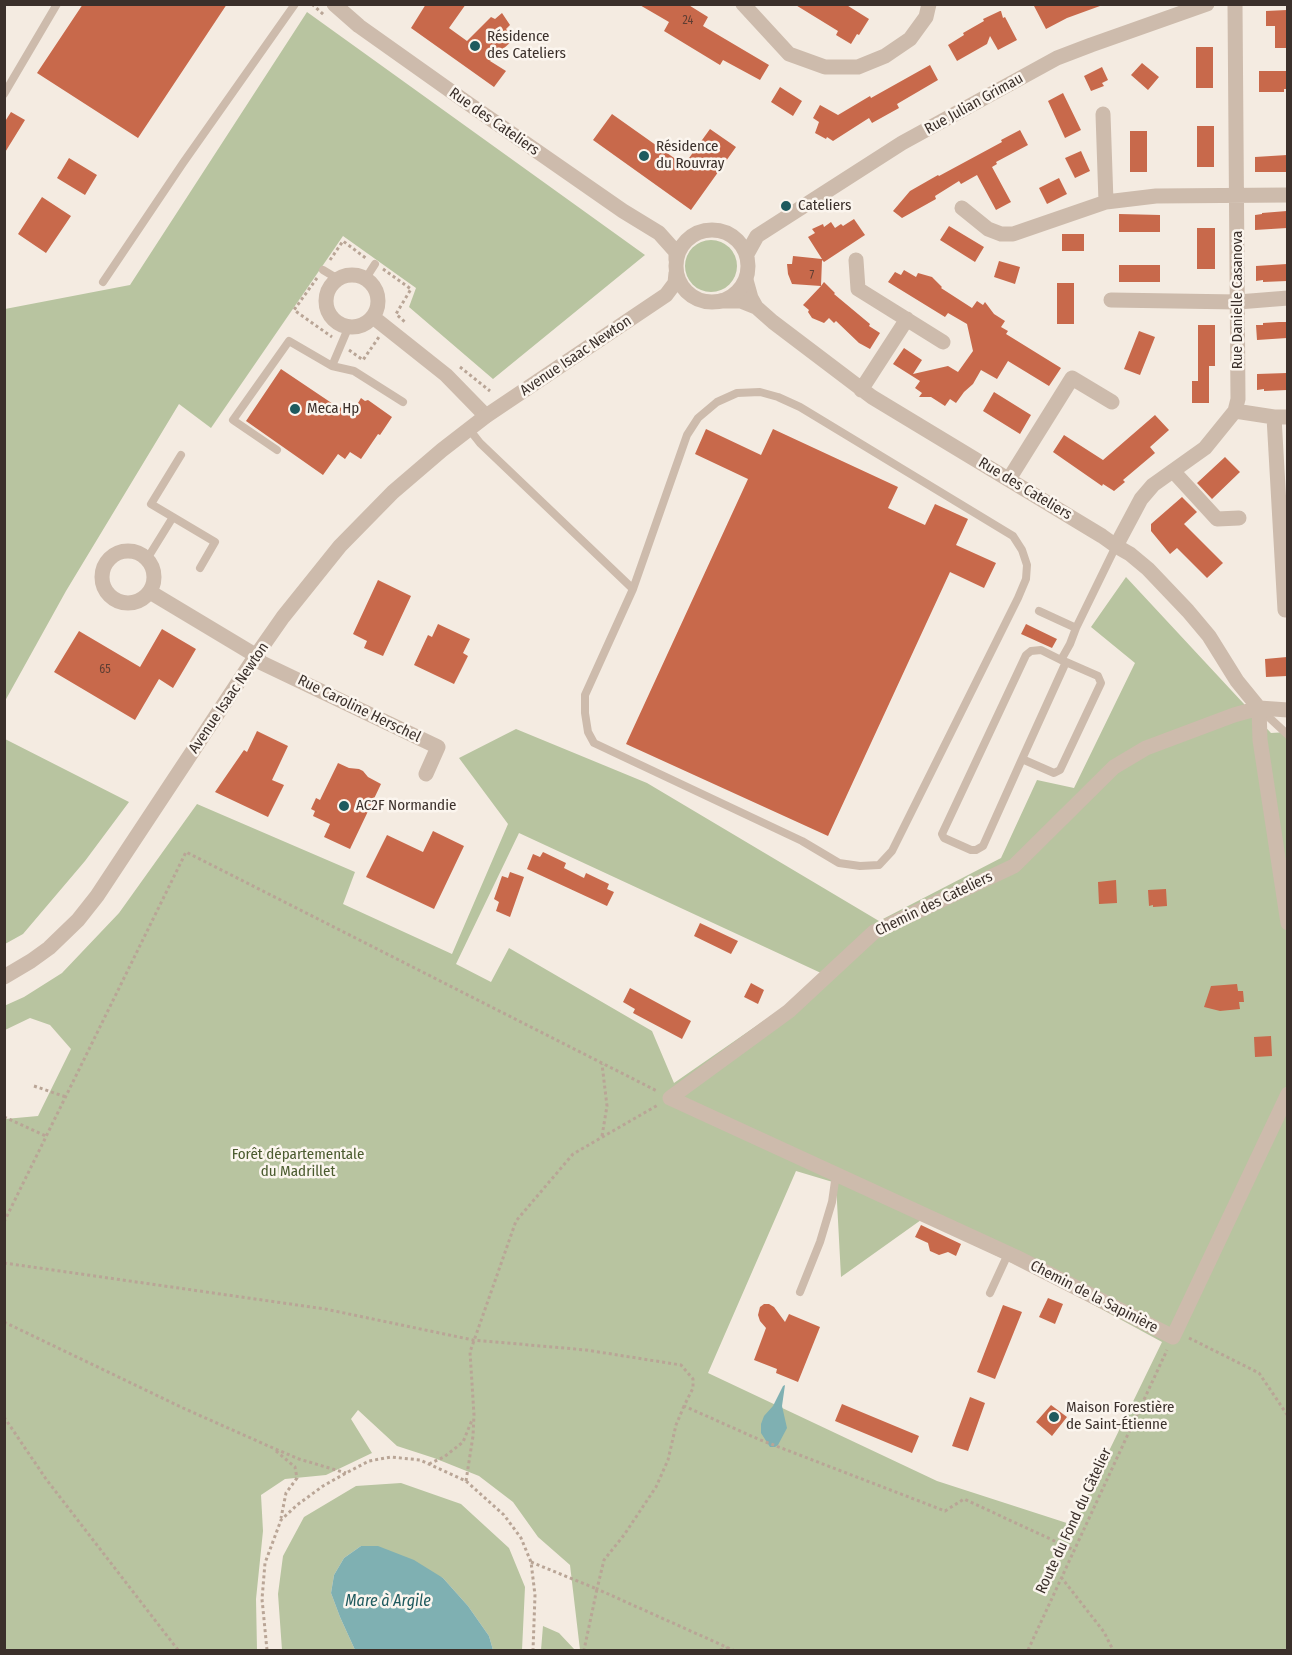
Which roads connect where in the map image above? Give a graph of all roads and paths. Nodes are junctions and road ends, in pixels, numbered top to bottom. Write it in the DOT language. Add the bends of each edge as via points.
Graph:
graph roads {
  1 [pos="57,4"];
  2 [pos="295,4"];
  3 [pos="334,4"];
  4 [pos="743,4"];
  5 [pos="929,4"];
  6 [pos="1207,4"];
  7 [pos="1235,4"];
  8 [pos="4,94"];
  9 [pos="1102,114"];
  10 [pos="1287,195"];
  11 [pos="1237,196"];
  12 [pos="1106,202"];
  13 [pos="962,208"];
  14 [pos="659,233"];
  15 [pos="694,234"];
  16 [pos="730,234"];
  17 [pos="757,236"];
  18 [pos="747,254"];
  19 [pos="856,260"];
  20 [pos="375,264"];
  21 [pos="676,266"];
  22 [pos="323,270"];
  23 [pos="366,278"];
  24 [pos="338,279"];
  25 [pos="746,279"];
  26 [pos="103,282"];
  27 [pos="690,295"];
  28 [pos="1287,298"];
  29 [pos="1111,300"];
  30 [pos="722,301"];
  31 [pos="1238,302"];
  32 [pos="654,304"];
  33 [pos="756,307"];
  34 [pos="373,317"];
  35 [pos="907,319"];
  36 [pos="349,326"];
  37 [pos="386,327"];
  38 [pos="413,328"];
  39 [pos="943,342"];
  40 [pos="342,344"];
  41 [pos="456,363"];
  42 [pos="332,366"];
  43 [pos="861,390"];
  44 [pos="490,391"];
  45 [pos="403,402"];
  46 [pos="1112,402"];
  47 [pos="1235,411"];
  48 [pos="486,416"];
  49 [pos="1281,417"];
  50 [pos="469,429"];
  51 [pos="277,450"];
  52 [pos="181,455"];
  53 [pos="1173,471"];
  54 [pos="1009,479"];
  55 [pos="172,517"];
  56 [pos="1239,518"];
  57 [pos="1116,546"];
  58 [pos="147,559"];
  59 [pos="200,568"];
  60 [pos="633,589"];
  61 [pos="150,592"];
  62 [pos="1285,610"];
  63 [pos="1039,611"];
  64 [pos="1076,628"];
  65 [pos="255,657"];
  66 [pos="1064,661"];
  67 [pos="1259,708"];
  68 [pos="1287,710"];
  69 [pos="1287,735"];
  70 [pos="1022,759"];
  71 [pos="426,774"];
  72 [pos="1287,923"];
  73 [pos="4,977"];
  74 [pos="602,1064"];
  75 [pos="34,1086"];
  76 [pos="1287,1094"];
  77 [pos="66,1097"];
  78 [pos="670,1098"];
  79 [pos="4,1117"];
  80 [pos="47,1136"];
  81 [pos="602,1137"];
  82 [pos="836,1174"];
  83 [pos="5,1220"];
  84 [pos="1012,1255"];
  85 [pos="4,1263"];
  86 [pos="800,1292"];
  87 [pos="990,1293"];
  88 [pos="4,1322"];
  89 [pos="1178,1336"];
  90 [pos="473,1340"];
  91 [pos="684,1406"];
  92 [pos="474,1414"];
  93 [pos="1287,1416"];
  94 [pos="4,1417"];
  95 [pos="273,1448"];
  96 [pos="429,1464"];
  97 [pos="346,1473"];
  98 [pos="466,1481"];
  99 [pos="281,1520"];
  100 [pos="1074,1550"];
  101 [pos="531,1562"];
  102 [pos="1061,1577"];
  103 [pos="597,1589"];
  104 [pos="727,1648"];
  105 [pos="178,1650"];
  106 [pos="267,1650"];
  107 [pos="533,1650"];
  108 [pos="584,1650"];
  109 [pos="720,1650"];
  110 [pos="733,1650"];
  111 [pos="1028,1650"];
  112 [pos="1113,1650"];
  1 -- 8 [label="lane"];
  2 -- 26 [label="lane"];
  3 -- 14 [label="street, Rue des Cateliers" via="511,134"];
  4 -- 5 [label="street" via="789,54 825,67 858,67 885,56 910,39 926,17"];
  6 -- 17 [label="street, Rue Julian Grimau" via="1057,58 902,143"];
  7 -- 11 [label="street, Rue Danielle Casanova"];
  9 -- 12 [label="street"];
  10 -- 11 [label="street"];
  11 -- 12 [label="street" via="1155,196"];
  11 -- 31 [label="street, Rue Danielle Casanova"];
  12 -- 13 [label="street" via="1013,234 987,229"];
  14 -- 15 [label="street, Rue des Cateliers"];
  14 -- 21 [label="street, Rue des Cateliers" via="676,252"];
  15 -- 16 [label="street" via="712,230"];
  15 -- 21 [label="street" via="682,245"];
  16 -- 17 [label="street"];
  16 -- 18 [label="street"];
  17 -- 18 [label="street, Rue Julian Grimau"];
  18 -- 25 [label="street"];
  19 -- 35 [label="street" via="858,289"];
  20 -- 22 [label="path" via="343,241"];
  20 -- 23 [label="lane"];
  20 -- 38 [label="path" via="411,289 396,314"];
  21 -- 27 [label="street" via="679,282"];
  21 -- 32 [label="street, Avenue Isaac Newton" via="675,283"];
  22 -- 24 [label="lane"];
  22 -- 40 [label="path" via="294,310"];
  23 -- 24 [label="street" via="352,275"];
  23 -- 34 [label="street" via="378,296"];
  24 -- 36 [label="street" via="329,290 326,303 336,321"];
  25 -- 30 [label="street" via="736,294"];
  25 -- 33 [label="street, Rue des Cateliers"];
  27 -- 30 [label="street" via="700,301"];
  27 -- 32 [label="street, Avenue Isaac Newton"];
  28 -- 31 [label="street"];
  29 -- 31 [label="street"];
  30 -- 33 [label="street, Rue des Cateliers" via="741,301"];
  31 -- 47 [label="street, Rue Danielle Casanova"];
  32 -- 48 [label="street, Avenue Isaac Newton"];
  33 -- 43 [label="street, Rue des Cateliers"];
  34 -- 36 [label="street" via="362,325"];
  34 -- 37 [label="street"];
  35 -- 39 [label="street"];
  35 -- 43 [label="street"];
  36 -- 40 [label="lane"];
  37 -- 40 [label="path" via="363,360"];
  37 -- 48 [label="street" via="446,375"];
  40 -- 42 [label="lane"];
  41 -- 44 [label="path"];
  42 -- 45 [label="lane" via="354,371"];
  42 -- 51 [label="lane" via="289,341 233,420"];
  43 -- 54 [label="street, Rue des Cateliers"];
  46 -- 54 [label="street" via="1072,378"];
  47 -- 49 [label="street"];
  47 -- 53 [label="street" via="1205,448"];
  48 -- 50 [label="street, Avenue Isaac Newton"];
  49 -- 62 [label="street"];
  50 -- 60 [label="lane"];
  50 -- 65 [label="street, Avenue Isaac Newton" via="393,492 340,546"];
  52 -- 55 [label="lane" via="151,504"];
  53 -- 56 [label="street" via="1217,519"];
  53 -- 57 [label="street" via="1141,498"];
  54 -- 57 [label="street, Rue des Cateliers"];
  55 -- 58 [label="lane"];
  55 -- 59 [label="lane" via="215,542"];
  57 -- 64 [label="lane"];
  57 -- 67 [label="street, Rue des Cateliers" via="1148,569 1188,611"];
  58 -- 61 [label="street" via="155,578"];
  58 -- 61 [label="street" via="127,551 113,556 104,568 103,583 110,596 123,603 138,602"];
  60 -- 60 [label="lane" via="687,435 698,418 717,402 737,393 760,392 800,407 1013,536 1027,565 1026,579 1017,598 892,851 879,865 839,863 802,841 594,742 588,732 585,695"];
  61 -- 65 [label="street"];
  63 -- 64 [label="lane"];
  64 -- 66 [label="lane"];
  65 -- 71 [label="street, Rue Caroline Herschel" via="438,747"];
  65 -- 73 [label="street, Avenue Isaac Newton" via="78,920 49,948"];
  66 -- 70 [label="lane"];
  66 -- 70 [label="lane" via="1098,676 1101,683 1060,770 1054,772"];
  66 -- 70 [label="lane" via="1041,650 1026,655 942,834 944,838 971,850 983,846"];
  67 -- 68 [label="street"];
  67 -- 69 [label="lane"];
  67 -- 72 [label="street" via="1260,740"];
  67 -- 78 [label="street, Chemin des Cateliers" via="1146,748 1114,767 1014,866 874,932 789,1011"];
  74 -- 77 [label="path" via="186,852"];
  74 -- 78 [label="path"];
  74 -- 81 [label="path" via="607,1106"];
  75 -- 77 [label="path"];
  76 -- 89 [label="street"];
  77 -- 80 [label="path"];
  78 -- 81 [label="path"];
  78 -- 82 [label="street"];
  79 -- 80 [label="path"];
  80 -- 83 [label="path"];
  81 -- 90 [label="path" via="573,1154 516,1221"];
  82 -- 84 [label="street"];
  82 -- 86 [label="lane" via="820,1242"];
  84 -- 87 [label="lane"];
  84 -- 89 [label="street, Chemin de la Sapinière"];
  85 -- 90 [label="path" via="325,1309"];
  88 -- 95 [label="path"];
  89 -- 93 [label="path" via="1259,1373"];
  89 -- 100 [label="path, Route du Fond du Câtelier"];
  90 -- 91 [label="path" via="586,1350 681,1365 693,1379 693,1389"];
  90 -- 92 [label="path" via="470,1352"];
  91 -- 100 [label="path" via="945,1511 964,1499"];
  91 -- 103 [label="path" via="657,1487 604,1560"];
  92 -- 96 [label="path" via="462,1442"];
  92 -- 98 [label="path"];
  94 -- 105 [label="path" via="46,1479"];
  95 -- 97 [label="path"];
  95 -- 99 [label="path" via="295,1467 297,1478 286,1493"];
  96 -- 97 [label="path" via="391,1457 369,1461"];
  96 -- 98 [label="path"];
  97 -- 99 [label="path"];
  98 -- 101 [label="path" via="504,1515 521,1538"];
  99 -- 106 [label="path" via="265,1563 262,1599"];
  100 -- 102 [label="path, Route du Fond du Câtelier"];
  101 -- 103 [label="path"];
  101 -- 107 [label="path" via="535,1595"];
  102 -- 111 [label="path, Route du Fond du Câtelier"];
  102 -- 112 [label="path" via="1104,1632"];
  103 -- 104 [label="path"];
  103 -- 108 [label="path"];
  104 -- 109 [label="path"];
  104 -- 110 [label="path"];
}
